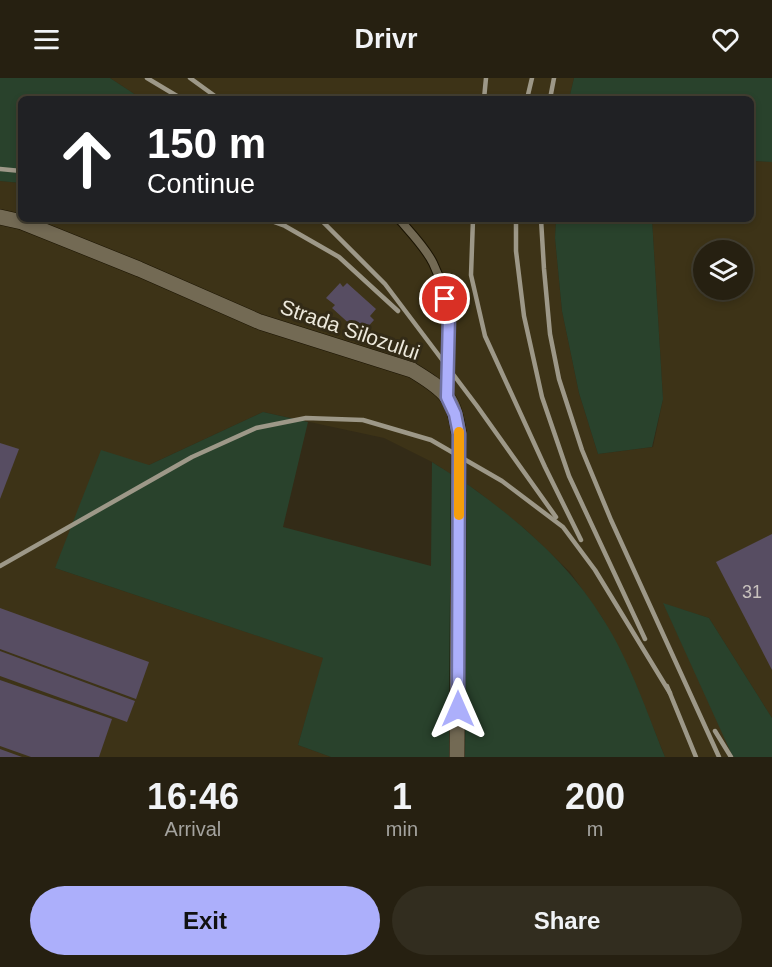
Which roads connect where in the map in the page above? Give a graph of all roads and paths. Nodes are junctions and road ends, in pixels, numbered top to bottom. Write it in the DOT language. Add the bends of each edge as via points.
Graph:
graph roads {
  1 [pos="0,217"];
  2 [pos="18,221"];
  3 [pos="22,222"];
  4 [pos="402,222"];
  5 [pos="447,397"];
  6 [pos="458,757"];
  1 -- 2 [label="street, Strada Silozului"];
  3 -- 5 [label="street, Strada Silozului" via="260,322 412,370"];
  4 -- 5 [label="lane" via="432,262 442,284 449,315"];
  5 -- 6 [label="street" via="459,434"];
}
